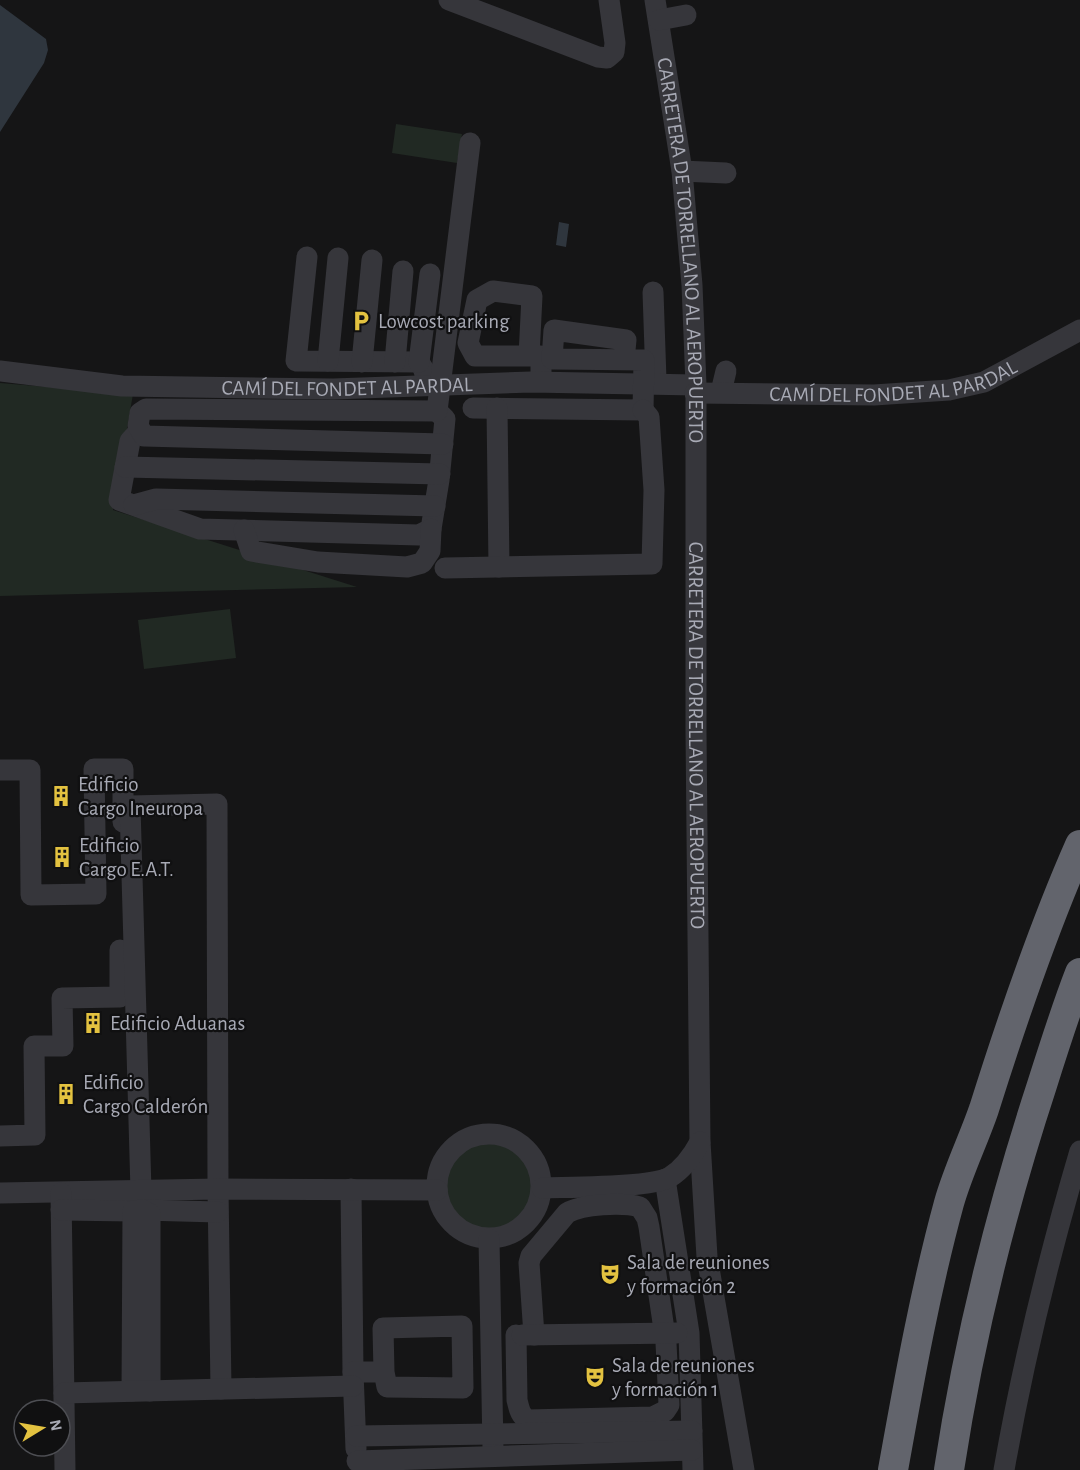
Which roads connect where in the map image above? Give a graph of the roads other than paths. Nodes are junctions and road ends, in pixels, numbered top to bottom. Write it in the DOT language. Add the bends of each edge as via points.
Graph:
graph roads {
  1 [pos="449,0"];
  2 [pos="609,0"];
  3 [pos="657,10"];
  4 [pos="686,15"];
  5 [pos="470,143"];
  6 [pos="682,171"];
  7 [pos="726,172"];
  8 [pos="307,257"];
  9 [pos="338,258"];
  10 [pos="372,260"];
  11 [pos="442,265"];
  12 [pos="403,271"];
  13 [pos="653,292"];
  14 [pos="1080,330"];
  15 [pos="530,356"];
  16 [pos="624,360"];
  17 [pos="328,362"];
  18 [pos="362,362"];
  19 [pos="395,362"];
  20 [pos="419,362"];
  21 [pos="0,371"];
  22 [pos="726,371"];
  23 [pos="541,382"];
  24 [pos="650,384"];
  25 [pos="433,385"];
  26 [pos="695,389"];
  27 [pos="721,392"];
  28 [pos="473,408"];
  29 [pos="497,408"];
  30 [pos="643,410"];
  31 [pos="437,411"];
  32 [pos="140,430"];
  33 [pos="443,444"];
  34 [pos="125,467"];
  35 [pos="440,474"];
  36 [pos="134,505"];
  37 [pos="435,506"];
  38 [pos="431,529"];
  39 [pos="244,530"];
  40 [pos="499,567"];
  41 [pos="445,568"];
  42 [pos="0,770"];
  43 [pos="1080,845"];
  44 [pos="1080,973"];
  45 [pos="983,1112"];
  46 [pos="0,1136"];
  47 [pos="700,1142"];
  48 [pos="1080,1151"];
  49 [pos="665,1179"];
  50 [pos="542,1188"];
  51 [pos="218,1189"];
  52 [pos="351,1189"];
  53 [pos="437,1190"];
  54 [pos="0,1193"];
  55 [pos="61,1201"];
  56 [pos="139,1204"];
  57 [pos="218,1212"];
  58 [pos="489,1239"];
  59 [pos="689,1333"];
  60 [pos="664,1334"];
  61 [pos="491,1335"];
  62 [pos="525,1335"];
  63 [pos="384,1372"];
  64 [pos="353,1379"];
  65 [pos="221,1389"];
  66 [pos="141,1391"];
  67 [pos="63,1393"];
  68 [pos="356,1436"];
  69 [pos="493,1436"];
  70 [pos="692,1450"];
  71 [pos="493,1463"];
  72 [pos="357,1465"];
  73 [pos="64,1470"];
  74 [pos="744,1470"];
  75 [pos="893,1470"];
  76 [pos="905,1470"];
  77 [pos="949,1470"];
  78 [pos="1004,1470"];
  1 -- 2 [label="street" via="607,58 614,52 615,43"];
  3 -- 4 [label="street"];
  3 -- 6 [label="street, CARRETERA DE TORRELLANO AL AEROPUERTO"];
  5 -- 11 [label="street"];
  6 -- 7 [label="street"];
  6 -- 26 [label="street, CARRETERA DE TORRELLANO AL AEROPUERTO" via="692,285"];
  8 -- 17 [label="street" via="296,361"];
  9 -- 17 [label="street"];
  10 -- 18 [label="street"];
  11 -- 20 [label="street"];
  11 -- 25 [label="street"];
  12 -- 19 [label="street"];
  13 -- 24 [label="street"];
  14 -- 27 [label="street, CAMÍ DEL FONDET AL PARDAL" via="984,382 949,390 874,395"];
  15 -- 23 [label="street" via="541,356"];
  16 -- 24 [label="street" via="644,360"];
  17 -- 18 [label="street"];
  18 -- 19 [label="street"];
  19 -- 20 [label="street"];
  20 -- 25 [label="street"];
  21 -- 25 [label="street, CAMÍ DEL FONDET AL PARDAL" via="122,386 333,389"];
  22 -- 27 [label="street"];
  23 -- 24 [label="street, CAMÍ DEL FONDET AL PARDAL"];
  23 -- 25 [label="street, CAMÍ DEL FONDET AL PARDAL"];
  24 -- 26 [label="street, CAMÍ DEL FONDET AL PARDAL"];
  24 -- 30 [label="street"];
  25 -- 31 [label="street"];
  26 -- 27 [label="street, CAMÍ DEL FONDET AL PARDAL"];
  26 -- 47 [label="street, CARRETERA DE TORRELLANO AL AEROPUERTO"];
  28 -- 29 [label="street"];
  29 -- 30 [label="street"];
  29 -- 40 [label="street"];
  30 -- 40 [label="street" via="649,417 654,490 652,564"];
  31 -- 32 [label="street" via="146,409 140,413"];
  31 -- 33 [label="street" via="445,419"];
  32 -- 33 [label="street" via="144,436"];
  32 -- 34 [label="street" via="130,441"];
  33 -- 35 [label="street"];
  34 -- 35 [label="street"];
  34 -- 36 [label="street" via="119,500"];
  35 -- 37 [label="street"];
  36 -- 37 [label="street" via="156,499"];
  36 -- 39 [label="street" via="200,529"];
  37 -- 38 [label="street"];
  38 -- 39 [label="street" via="419,535"];
  38 -- 39 [label="street" via="430,551 422,563 407,567 318,562 252,551"];
  40 -- 41 [label="street"];
  42 -- 46 [label="street" via="30,770 31,895 96,894 94,769 123,769 124,892 119,892 120,997 62,998 63,1046 34,1047 35,1136"];
  43 -- 45 [label="highway" via="1035,956"];
  44 -- 77 [label="highway" via="1007,1199 967,1369"];
  45 -- 75 [label="highway" via="950,1200 938,1247"];
  45 -- 76 [label="highway" via="934,1316"];
  47 -- 49 [label="street" via="694,1154"];
  47 -- 74 [label="street, CARRETERA DE TORRELLANO AL AEROPUERTO" via="707,1257"];
  48 -- 78 [label="street" via="1027,1354"];
  49 -- 50 [label="street"];
  49 -- 59 [label="street"];
  50 -- 53 [label="street" via="540,1171 521,1143 489,1133 457,1144 445,1157 438,1173"];
  50 -- 58 [label="street" via="539,1204 520,1229"];
  51 -- 52 [label="street"];
  51 -- 56 [label="street"];
  51 -- 56 [label="street" via="217,804 130,806"];
  51 -- 57 [label="street"];
  52 -- 53 [label="street"];
  52 -- 64 [label="street"];
  53 -- 58 [label="street" via="448,1219 460,1230"];
  54 -- 55 [label="street"];
  55 -- 56 [label="street"];
  55 -- 67 [label="street"];
  56 -- 57 [label="street"];
  56 -- 66 [label="street" via="150,1214"];
  57 -- 65 [label="street"];
  58 -- 61 [label="street"];
  59 -- 60 [label="street"];
  59 -- 70 [label="street"];
  60 -- 62 [label="street"];
  60 -- 62 [label="street" via="669,1404 662,1413 653,1417 528,1420 517,1400"];
  60 -- 62 [label="street" via="648,1222 640,1207 634,1205 579,1207 567,1213 531,1256"];
  61 -- 62 [label="street"];
  61 -- 69 [label="street"];
  63 -- 63 [label="street" via="387,1387 463,1388 462,1326 383,1328"];
  63 -- 64 [label="street"];
  64 -- 65 [label="street"];
  64 -- 68 [label="street"];
  65 -- 66 [label="street"];
  66 -- 67 [label="street"];
  67 -- 73 [label="street"];
  68 -- 69 [label="street"];
  68 -- 72 [label="street"];
  69 -- 70 [label="street"];
  69 -- 71 [label="street"];
  70 -- 71 [label="street"];
  71 -- 72 [label="street"];
}
